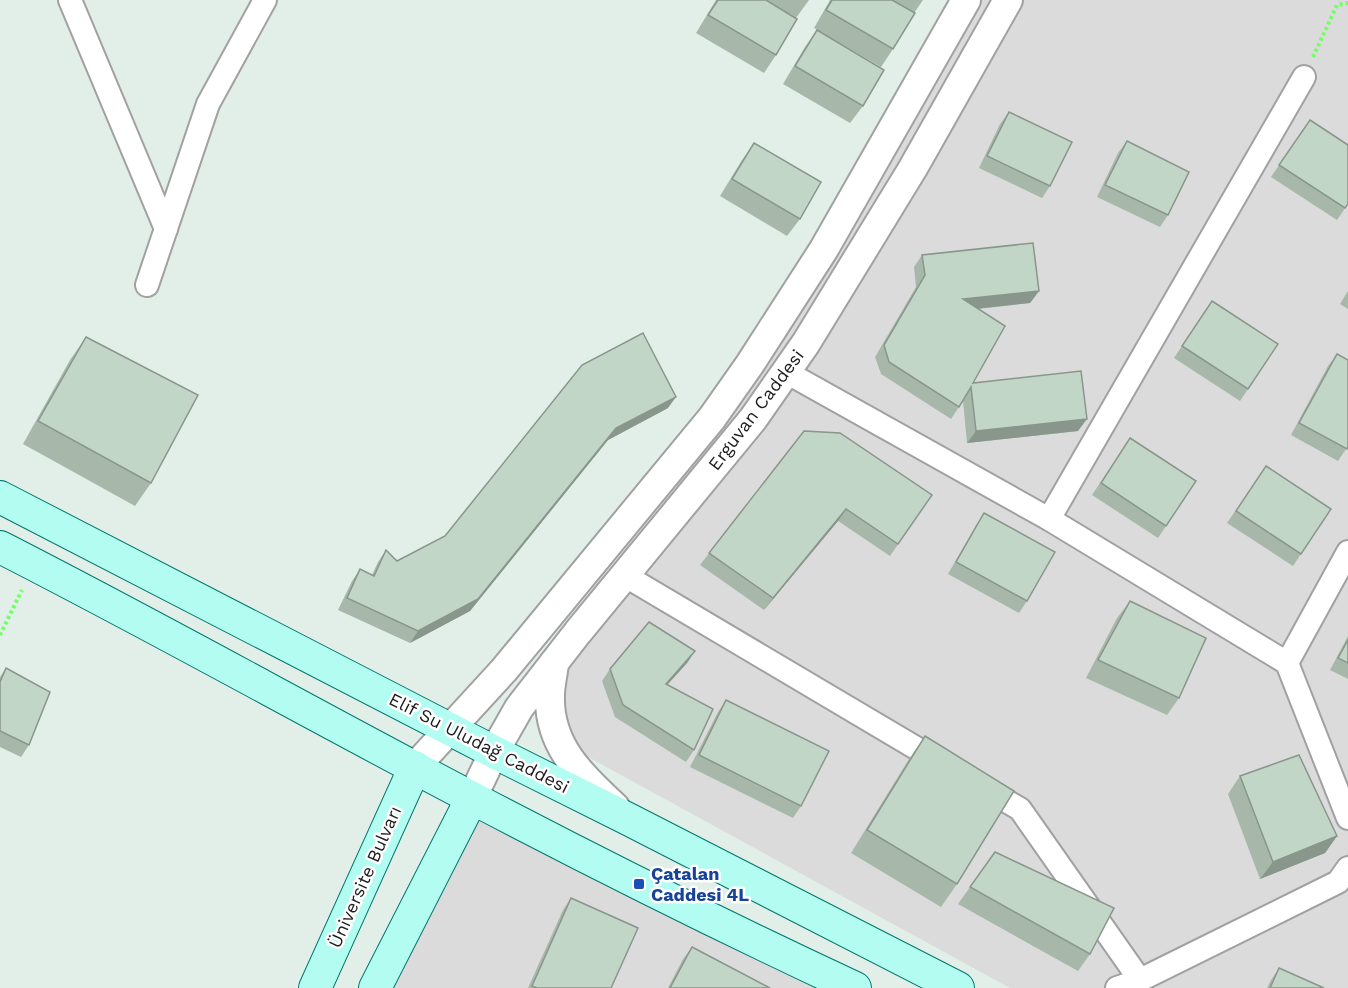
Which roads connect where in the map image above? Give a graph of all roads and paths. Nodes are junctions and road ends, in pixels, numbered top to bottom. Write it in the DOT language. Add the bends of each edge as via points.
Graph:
graph roads {
  1 [pos="70,0"];
  2 [pos="265,0"];
  3 [pos="966,0"];
  4 [pos="1008,0"];
  5 [pos="1348,3"];
  6 [pos="1304,77"];
  7 [pos="166,229"];
  8 [pos="147,285"];
  9 [pos="786,372"];
  10 [pos="0,497"];
  11 [pos="1049,519"];
  12 [pos="0,547"];
  13 [pos="1348,552"];
  14 [pos="35,564"];
  15 [pos="624,575"];
  16 [pos="0,635"];
  17 [pos="555,662"];
  18 [pos="1287,663"];
  19 [pos="448,728"];
  20 [pos="494,752"];
  21 [pos="415,767"];
  22 [pos="472,798"];
  23 [pos="1348,818"];
  24 [pos="628,819"];
  25 [pos="1348,868"];
  26 [pos="1140,980"];
  27 [pos="315,988"];
  28 [pos="375,988"];
  29 [pos="855,988"];
  30 [pos="958,988"];
  31 [pos="1117,988"];
  1 -- 7 [label="street"];
  2 -- 7 [label="street" via="208,104"];
  3 -- 19 [label="street" via="824,249 750,364 711,418 512,661"];
  4 -- 9 [label="street, Erguvan Caddesi" via="830,307"];
  5 -- 6 [label="path" via="1337,4"];
  6 -- 11 [label="street"];
  7 -- 8 [label="street"];
  9 -- 11 [label="street"];
  9 -- 15 [label="street, Erguvan Caddesi" via="753,419"];
  10 -- 19 [label="main road, Elif Su Uludağ Caddesi"];
  11 -- 18 [label="street"];
  12 -- 14 [label="main road"];
  13 -- 18 [label="street"];
  14 -- 16 [label="path"];
  14 -- 21 [label="main road"];
  15 -- 17 [label="street, Erguvan Caddesi"];
  15 -- 26 [label="street" via="1020,809"];
  17 -- 20 [label="street, Erguvan Caddesi" via="519,708"];
  17 -- 24 [label="street" via="550,696 558,741 577,770"];
  18 -- 23 [label="street"];
  19 -- 20 [label="main road, Elif Su Uludağ Caddesi"];
  19 -- 21 [label="street"];
  20 -- 22 [label="street, Erguvan Caddesi"];
  20 -- 24 [label="main road, Elif Su Uludağ Caddesi"];
  21 -- 22 [label="main road"];
  21 -- 27 [label="main road, Üniversite Bulvarı"];
  22 -- 28 [label="main road"];
  22 -- 29 [label="main road" via="692,911"];
  24 -- 30 [label="main road, Elif Su Uludağ Caddesi"];
  25 -- 26 [label="street" via="1338,882"];
  26 -- 31 [label="street"];
}
